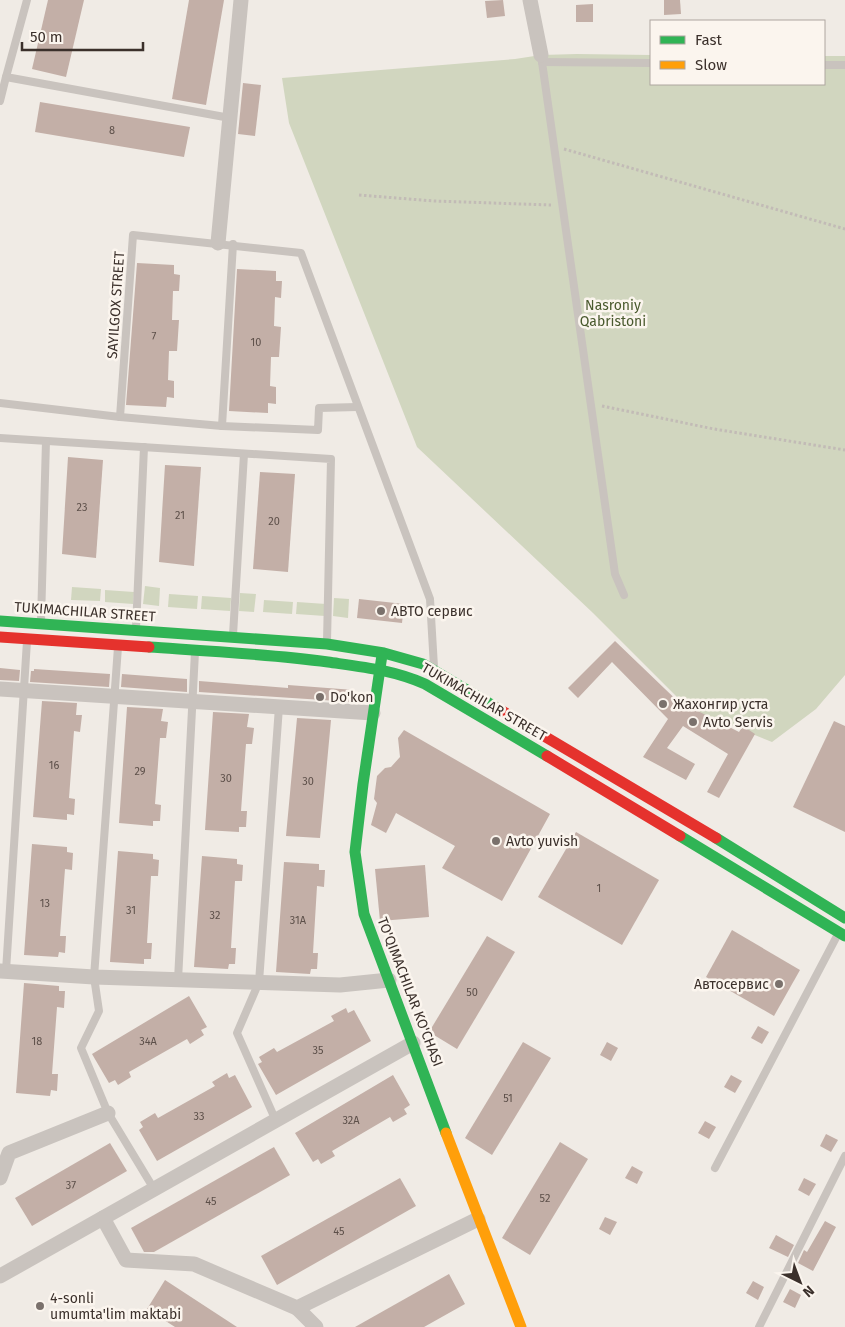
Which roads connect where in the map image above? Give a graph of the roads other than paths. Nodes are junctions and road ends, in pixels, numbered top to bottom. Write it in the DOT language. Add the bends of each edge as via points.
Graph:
graph roads {
  1 [pos="27,0"];
  2 [pos="241,0"];
  3 [pos="534,1"];
  4 [pos="541,58"];
  5 [pos="650,63"];
  6 [pos="825,65"];
  7 [pos="845,66"];
  8 [pos="6,77"];
  9 [pos="0,101"];
  10 [pos="230,118"];
  11 [pos="226,244"];
  12 [pos="0,403"];
  13 [pos="357,407"];
  14 [pos="120,417"];
  15 [pos="222,426"];
  16 [pos="0,438"];
  17 [pos="46,441"];
  18 [pos="144,448"];
  19 [pos="244,454"];
  20 [pos="624,594"];
  21 [pos="0,620"];
  22 [pos="40,623"];
  23 [pos="136,630"];
  24 [pos="0,637"];
  25 [pos="233,637"];
  26 [pos="27,638"];
  27 [pos="327,644"];
  28 [pos="118,645"];
  29 [pos="195,650"];
  30 [pos="382,652"];
  31 [pos="380,669"];
  32 [pos="434,669"];
  33 [pos="0,689"];
  34 [pos="24,690"];
  35 [pos="114,696"];
  36 [pos="193,702"];
  37 [pos="279,707"];
  38 [pos="373,713"];
  39 [pos="845,918"];
  40 [pos="842,934"];
  41 [pos="3,971"];
  42 [pos="94,977"];
  43 [pos="178,980"];
  44 [pos="389,980"];
  45 [pos="259,982"];
  46 [pos="413,1043"];
  47 [pos="108,1114"];
  48 [pos="276,1121"];
  49 [pos="845,1156"];
  50 [pos="715,1168"];
  51 [pos="0,1178"];
  52 [pos="154,1189"];
  53 [pos="102,1218"];
  54 [pos="478,1219"];
  55 [pos="0,1276"];
  56 [pos="297,1308"];
  57 [pos="316,1327"];
  58 [pos="521,1327"];
  59 [pos="759,1327"];
  1 -- 8 [label="lane"];
  2 -- 10 [label="street"];
  3 -- 4 [label="street"];
  4 -- 5 [label="lane"];
  4 -- 20 [label="lane" via="615,574"];
  6 -- 7 [label="lane"];
  8 -- 9 [label="lane"];
  8 -- 10 [label="lane"];
  10 -- 11 [label="street"];
  11 -- 13 [label="lane, SAYILGOX STREET" via="300,253"];
  11 -- 14 [label="lane, SAYILGOX STREET" via="133,235"];
  11 -- 15 [label="lane"];
  12 -- 14 [label="lane"];
  13 -- 15 [label="lane" via="319,408 318,430"];
  13 -- 32 [label="lane, SAYILGOX STREET" via="430,599"];
  14 -- 15 [label="lane"];
  16 -- 17 [label="lane"];
  17 -- 18 [label="lane"];
  17 -- 22 [label="lane"];
  18 -- 19 [label="lane"];
  18 -- 23 [label="lane"];
  19 -- 25 [label="lane"];
  19 -- 27 [label="lane" via="331,459"];
  21 -- 22 [label="main road, TUKIMACHILAR STREET"];
  22 -- 23 [label="main road, TUKIMACHILAR STREET"];
  23 -- 25 [label="main road, TUKIMACHILAR STREET"];
  24 -- 26 [label="main road, TUKIMACHILAR STREET"];
  25 -- 27 [label="main road, TUKIMACHILAR STREET"];
  26 -- 28 [label="main road, TUKIMACHILAR STREET"];
  26 -- 34 [label="lane"];
  27 -- 30 [label="main road, TUKIMACHILAR STREET"];
  28 -- 29 [label="main road, TUKIMACHILAR STREET"];
  28 -- 35 [label="lane"];
  29 -- 31 [label="main road, TUKIMACHILAR STREET" via="284,656"];
  29 -- 36 [label="lane"];
  30 -- 31 [label="main road, TO'QIMACHILAR KO'CHASI"];
  30 -- 32 [label="main road, TUKIMACHILAR STREET"];
  31 -- 38 [label="main road, TO'QIMACHILAR KO'CHASI"];
  31 -- 40 [label="main road, TUKIMACHILAR STREET" via="424,684"];
  32 -- 39 [label="main road, TUKIMACHILAR STREET"];
  33 -- 34 [label="street"];
  34 -- 35 [label="street"];
  34 -- 41 [label="lane"];
  35 -- 36 [label="street"];
  35 -- 42 [label="lane"];
  36 -- 37 [label="street"];
  36 -- 43 [label="lane"];
  37 -- 38 [label="street"];
  37 -- 45 [label="lane"];
  38 -- 44 [label="main road, TO'QIMACHILAR KO'CHASI" via="355,852 364,914"];
  40 -- 50 [label="lane"];
  41 -- 42 [label="street"];
  42 -- 43 [label="street"];
  42 -- 47 [label="lane" via="99,1010 81,1048"];
  43 -- 45 [label="street"];
  44 -- 45 [label="street" via="340,985"];
  44 -- 46 [label="main road, TO'QIMACHILAR KO'CHASI"];
  45 -- 48 [label="lane" via="237,1033"];
  46 -- 48 [label="street"];
  46 -- 54 [label="main road, TO'QIMACHILAR KO'CHASI"];
  47 -- 51 [label="street" via="9,1153"];
  47 -- 52 [label="lane"];
  48 -- 52 [label="street"];
  49 -- 59 [label="lane"];
  52 -- 53 [label="street"];
  53 -- 55 [label="street"];
  53 -- 56 [label="street" via="126,1260 194,1264"];
  54 -- 56 [label="street"];
  54 -- 58 [label="main road, TO'QIMACHILAR KO'CHASI"];
  56 -- 57 [label="street"];
}
